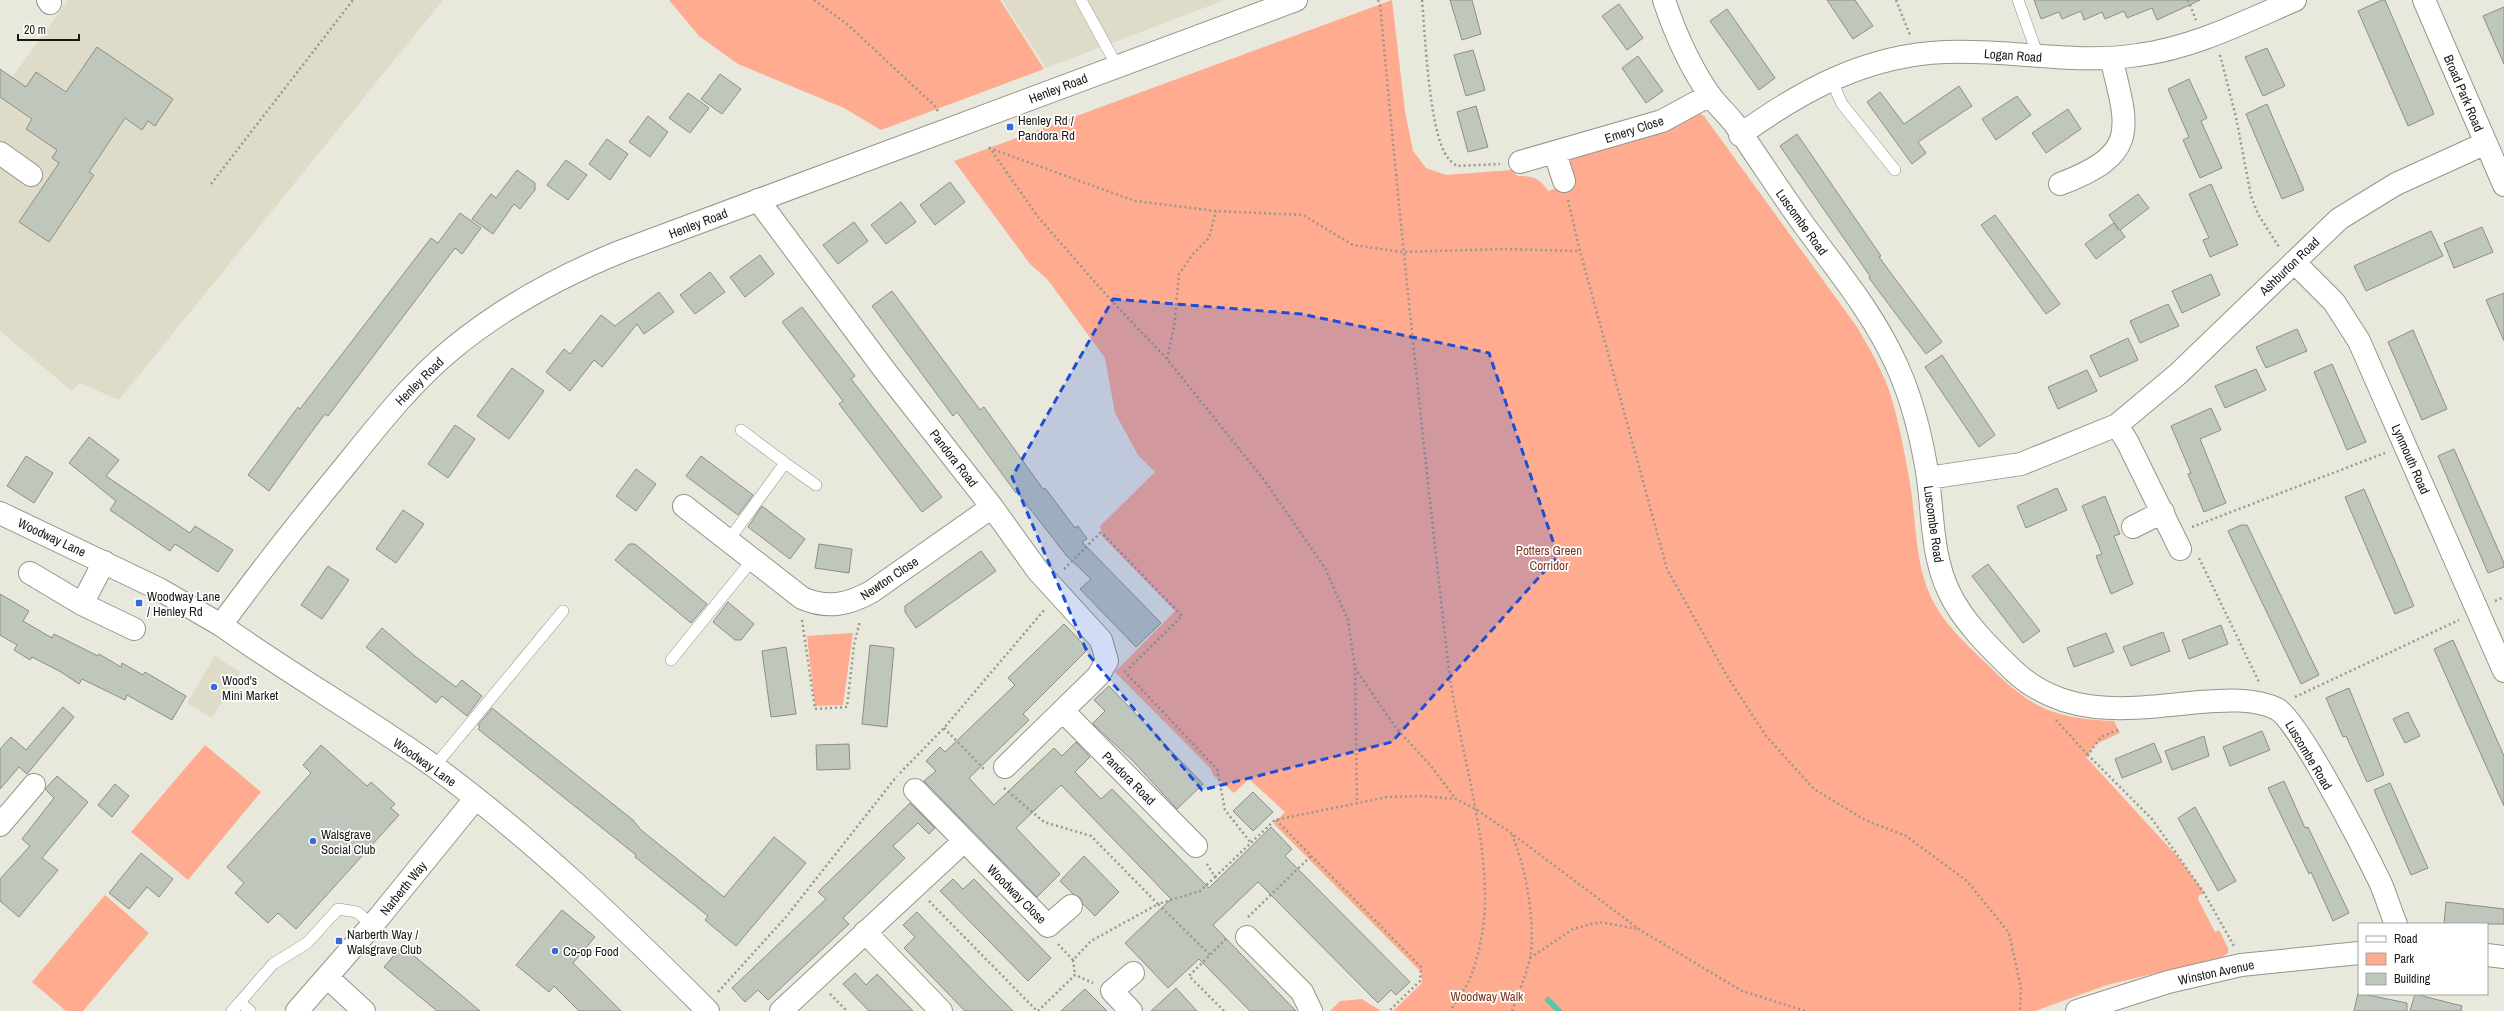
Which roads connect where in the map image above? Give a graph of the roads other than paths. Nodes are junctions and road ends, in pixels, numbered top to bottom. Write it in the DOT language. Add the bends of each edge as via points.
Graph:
graph roads {
  1 [pos="1081,0"];
  2 [pos="1296,0"];
  3 [pos="1664,0"];
  4 [pos="2018,0"];
  5 [pos="2295,0"];
  6 [pos="2424,0"];
  7 [pos="2038,56"];
  8 [pos="2112,58"];
  9 [pos="1117,66"];
  10 [pos="1831,78"];
  11 [pos="1710,95"];
  12 [pos="1740,135"];
  13 [pos="2486,144"];
  14 [pos="0,153"];
  15 [pos="1555,153"];
  16 [pos="1520,162"];
  17 [pos="1895,170"];
  18 [pos="31,175"];
  19 [pos="1564,182"];
  20 [pos="2060,184"];
  21 [pos="2504,185"];
  22 [pos="758,200"];
  23 [pos="2294,262"];
  24 [pos="2117,425"];
  25 [pos="741,430"];
  26 [pos="785,463"];
  27 [pos="1928,478"];
  28 [pos="816,485"];
  29 [pos="684,506"];
  30 [pos="992,507"];
  31 [pos="2163,512"];
  32 [pos="0,513"];
  33 [pos="2133,527"];
  34 [pos="728,541"];
  35 [pos="2184,546"];
  36 [pos="753,559"];
  37 [pos="104,562"];
  38 [pos="30,573"];
  39 [pos="82,604"];
  40 [pos="563,610"];
  41 [pos="221,625"];
  42 [pos="134,629"];
  43 [pos="671,660"];
  44 [pos="2504,671"];
  45 [pos="1063,711"];
  46 [pos="434,767"];
  47 [pos="997,774"];
  48 [pos="34,785"];
  49 [pos="915,790"];
  50 [pos="475,799"];
  51 [pos="0,825"];
  52 [pos="964,841"];
  53 [pos="1196,846"];
  54 [pos="1071,906"];
  55 [pos="2396,923"];
  56 [pos="372,925"];
  57 [pos="865,932"];
  58 [pos="1242,932"];
  59 [pos="2358,953"];
  60 [pos="2488,955"];
  61 [pos="2504,957"];
  62 [pos="1133,973"];
  63 [pos="327,977"];
  64 [pos="240,1002"];
  65 [pos="706,1009"];
  66 [pos="232,1011"];
  67 [pos="250,1011"];
  68 [pos="297,1011"];
  69 [pos="364,1011"];
  70 [pos="781,1011"];
  71 [pos="941,1011"];
  72 [pos="1131,1011"];
  73 [pos="1311,1011"];
  74 [pos="2077,1011"];
  1 -- 9 [label="lane"];
  2 -- 9 [label="street, Henley Road"];
  3 -- 11 [label="street, Luscombe Road" via="1682,46"];
  4 -- 7 [label="lane"];
  5 -- 8 [label="street, Logan Road" via="2168,50"];
  6 -- 13 [label="street, Broad Park Road"];
  7 -- 8 [label="street, Logan Road" via="2063,59"];
  7 -- 10 [label="street, Logan Road" via="1945,52 1916,55 1871,64"];
  8 -- 20 [label="street" via="2123,109 2123,140 2110,159 2096,169"];
  9 -- 22 [label="street, Henley Road"];
  10 -- 12 [label="street, Logan Road" via="1792,100"];
  10 -- 17 [label="lane" via="1842,104"];
  11 -- 12 [label="street, Luscombe Road"];
  11 -- 15 [label="street, Emery Close" via="1662,121"];
  12 -- 27 [label="street, Luscombe Road" via="1859,300 1884,340 1908,393"];
  13 -- 21 [label="street, Broad Park Road"];
  13 -- 23 [label="street, Ashburton Road" via="2396,184 2356,207"];
  14 -- 18 [label="street"];
  15 -- 16 [label="street, Emery Close"];
  15 -- 19 [label="street"];
  22 -- 30 [label="street, Pandora Road" via="886,372"];
  22 -- 41 [label="street, Henley Road" via="579,269 516,303 452,350 419,379 390,412 274,552"];
  23 -- 24 [label="street, Ashburton Road" via="2178,374"];
  23 -- 44 [label="street, Lynmouth Road" via="2334,302 2358,341"];
  24 -- 27 [label="street, Ashburton Road" via="2020,464"];
  24 -- 31 [label="street"];
  25 -- 26 [label="lane"];
  26 -- 28 [label="lane"];
  26 -- 34 [label="lane"];
  27 -- 55 [label="street, Luscombe Road" via="1937,556 1950,594 1960,611 2015,671 2033,686 2048,694 2088,708 2241,701 2279,710 2291,721 2304,742 2380,882"];
  29 -- 34 [label="street, Newton Close"];
  30 -- 36 [label="street, Newton Close" via="857,600 829,605 816,604 792,590"];
  30 -- 45 [label="street, Pandora Road" via="1054,588 1101,640 1116,666 1098,676"];
  31 -- 33 [label="street"];
  31 -- 35 [label="street"];
  32 -- 37 [label="street, Woodway Lane"];
  34 -- 36 [label="street, Newton Close"];
  36 -- 43 [label="lane"];
  37 -- 39 [label="street"];
  37 -- 41 [label="street, Woodway Lane" via="169,594"];
  38 -- 39 [label="street"];
  39 -- 42 [label="street"];
  40 -- 46 [label="lane"];
  41 -- 46 [label="street, Woodway Lane"];
  45 -- 47 [label="street"];
  45 -- 53 [label="street, Pandora Road"];
  46 -- 50 [label="street, Woodway Lane"];
  48 -- 51 [label="street"];
  49 -- 52 [label="street, Woodway Close"];
  50 -- 56 [label="street, Narberth Way"];
  50 -- 65 [label="street, Woodway Lane" via="606,912"];
  52 -- 54 [label="street, Woodway Close" via="1048,926"];
  52 -- 57 [label="street"];
  56 -- 63 [label="street, Narberth Way"];
  56 -- 64 [label="lane" via="357,912 338,909 307,943 273,964"];
  57 -- 70 [label="street"];
  57 -- 71 [label="street"];
  58 -- 73 [label="street" via="1302,992"];
  59 -- 74 [label="street, Winston Avenue" via="2241,965 2168,982"];
  60 -- 61 [label="street"];
  62 -- 72 [label="street" via="1112,991"];
  63 -- 68 [label="street, Narberth Way"];
  63 -- 69 [label="street"];
  64 -- 66 [label="lane"];
  64 -- 67 [label="lane"];
}
